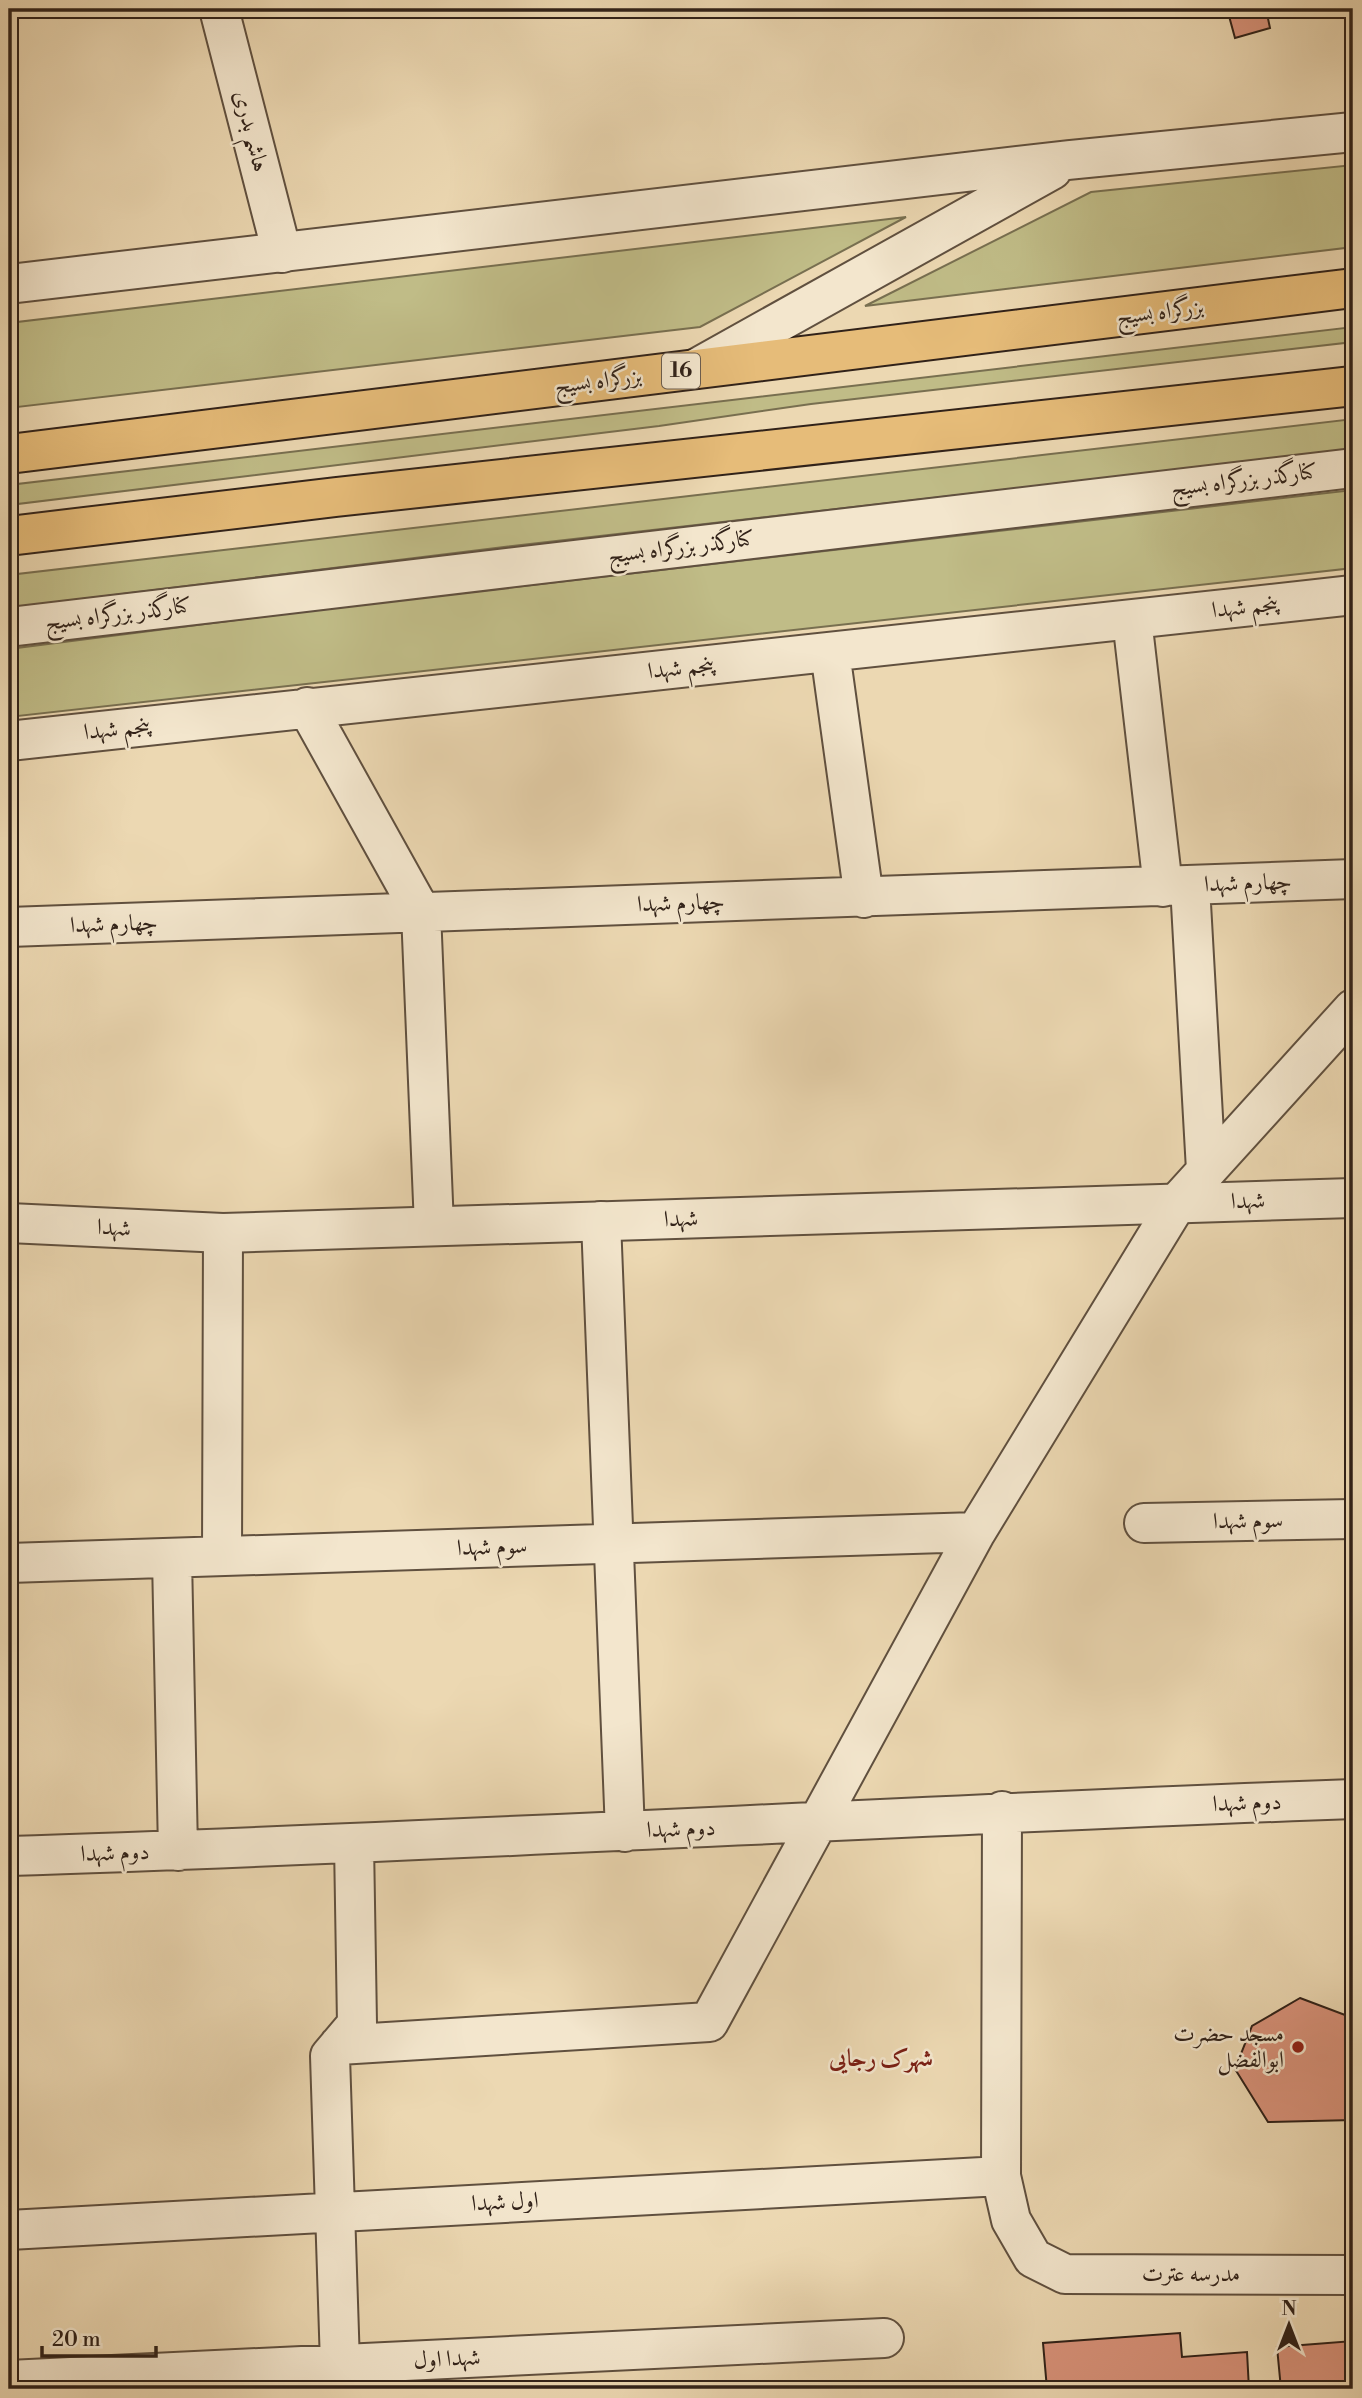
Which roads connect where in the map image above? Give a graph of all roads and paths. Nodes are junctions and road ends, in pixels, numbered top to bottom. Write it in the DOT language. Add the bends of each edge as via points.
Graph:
graph roads {
  1 [pos="219,9"];
  2 [pos="1353,132"];
  3 [pos="1069,160"];
  4 [pos="282,253"];
  5 [pos="9,284"];
  6 [pos="1353,288"];
  7 [pos="695,369"];
  8 [pos="1353,386"];
  9 [pos="9,454"];
  10 [pos="1353,468"];
  11 [pos="9,536"];
  12 [pos="1353,595"];
  13 [pos="1132,619"];
  14 [pos="9,627"];
  15 [pos="830,652"];
  16 [pos="307,708"];
  17 [pos="9,741"];
  18 [pos="1353,879"];
  19 [pos="1176,886"];
  20 [pos="864,898"];
  21 [pos="421,912"];
  22 [pos="13,918"];
  23 [pos="1353,1009"];
  24 [pos="1206,1170"];
  25 [pos="1353,1198"];
  26 [pos="1177,1203"];
  27 [pos="601,1221"];
  28 [pos="9,1223"];
  29 [pos="434,1226"];
  30 [pos="223,1233"];
  31 [pos="1353,1518"];
  32 [pos="1143,1523"];
  33 [pos="976,1532"];
  34 [pos="612,1543"];
  35 [pos="222,1556"];
  36 [pos="172,1558"];
  37 [pos="9,1563"];
  38 [pos="1353,1799"];
  39 [pos="1002,1811"];
  40 [pos="815,1823"];
  41 [pos="625,1832"];
  42 [pos="354,1843"];
  43 [pos="178,1851"];
  44 [pos="9,1856"];
  45 [pos="339,2045"];
  46 [pos="1001,2176"];
  47 [pos="335,2211"];
  48 [pos="9,2230"];
  49 [pos="1353,2275"];
  50 [pos="884,2338"];
  51 [pos="341,2364"];
  52 [pos="9,2380"];
  1 -- 4 [label="street, هاشم بدری"];
  2 -- 3 [label="street"];
  3 -- 4 [label="street"];
  3 -- 7 [label="street"];
  4 -- 5 [label="street"];
  6 -- 7 [label="highway, بزرگراه بسیج / 16"];
  7 -- 9 [label="highway, بزرگراه بسیج / 16"];
  8 -- 11 [label="highway"];
  10 -- 14 [label="street, کنارگذر بزرگراه بسیج"];
  12 -- 13 [label="street, پنجم شهدا"];
  13 -- 15 [label="street, پنجم شهدا"];
  13 -- 19 [label="street"];
  15 -- 16 [label="street, پنجم شهدا"];
  15 -- 20 [label="street"];
  16 -- 17 [label="street, پنجم شهدا"];
  16 -- 21 [label="street"];
  18 -- 19 [label="street, چهارم شهدا"];
  19 -- 20 [label="street, چهارم شهدا"];
  19 -- 24 [label="street"];
  20 -- 21 [label="street, چهارم شهدا"];
  21 -- 22 [label="street, چهارم شهدا"];
  21 -- 29 [label="street"];
  23 -- 24 [label="street"];
  24 -- 26 [label="street"];
  25 -- 26 [label="street, شهدا"];
  26 -- 27 [label="street, شهدا"];
  26 -- 33 [label="street"];
  27 -- 29 [label="street, شهدا"];
  27 -- 34 [label="street"];
  28 -- 30 [label="street, شهدا"];
  29 -- 30 [label="street, شهدا"];
  30 -- 35 [label="street"];
  31 -- 32 [label="street, سوم شهدا"];
  33 -- 34 [label="street, سوم شهدا"];
  33 -- 40 [label="street"];
  34 -- 35 [label="street, سوم شهدا"];
  34 -- 41 [label="street"];
  35 -- 36 [label="street, سوم شهدا"];
  36 -- 37 [label="street, سوم شهدا"];
  36 -- 43 [label="street"];
  38 -- 39 [label="street, دوم شهدا"];
  39 -- 40 [label="street, دوم شهدا"];
  39 -- 46 [label="street"];
  40 -- 41 [label="street, دوم شهدا"];
  40 -- 45 [label="street" via="709,2022"];
  41 -- 42 [label="street, دوم شهدا"];
  42 -- 43 [label="street, دوم شهدا"];
  42 -- 45 [label="street" via="356,2024"];
  43 -- 44 [label="street, دوم شهدا"];
  45 -- 47 [label="street" via="330,2056"];
  46 -- 47 [label="street, اول شهدا"];
  46 -- 49 [label="street, مدرسه عترت" via="1011,2220 1033,2258 1065,2274"];
  47 -- 48 [label="street, اول شهدا"];
  47 -- 51 [label="street"];
  50 -- 51 [label="street, شهدا اول"];
  51 -- 52 [label="street, شهدا اول"];
}
